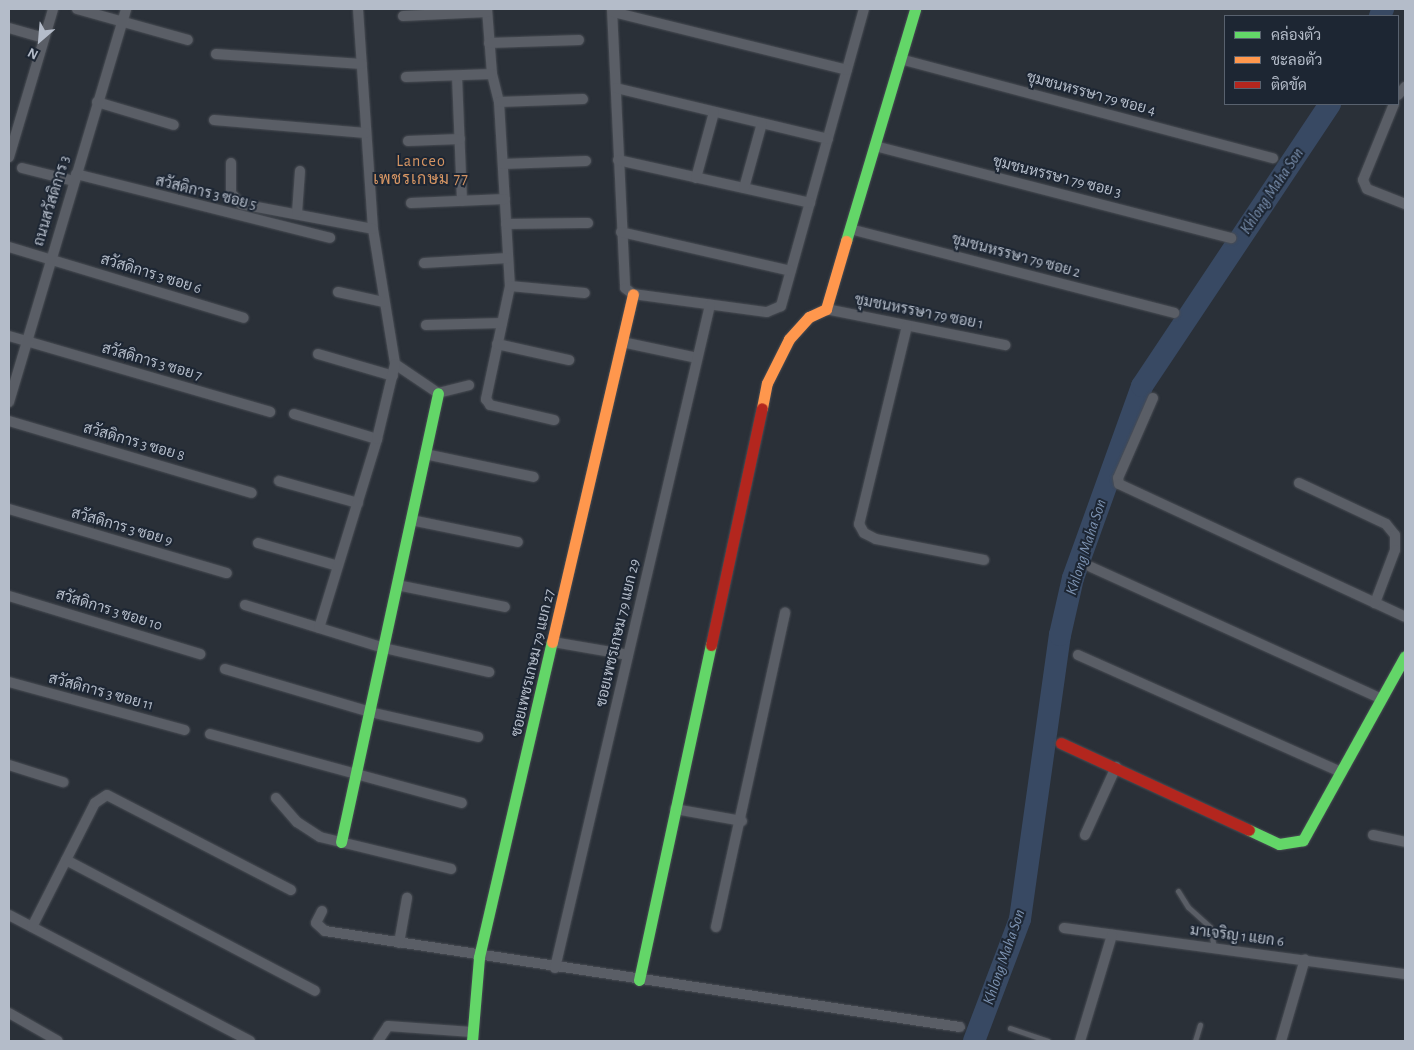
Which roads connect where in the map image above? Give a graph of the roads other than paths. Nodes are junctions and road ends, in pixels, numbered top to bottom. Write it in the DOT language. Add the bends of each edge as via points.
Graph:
graph roads {
  1 [pos="52,9"];
  2 [pos="77,9"];
  3 [pos="126,9"];
  4 [pos="358,9"];
  5 [pos="864,9"];
  6 [pos="915,9"];
  7 [pos="612,10"];
  8 [pos="487,11"];
  9 [pos="404,16"];
  10 [pos="122,22"];
  11 [pos="9,28"];
  12 [pos="44,38"];
  13 [pos="188,40"];
  14 [pos="579,40"];
  15 [pos="489,43"];
  16 [pos="216,54"];
  17 [pos="900,59"];
  18 [pos="362,64"];
  19 [pos="847,70"];
  20 [pos="492,74"];
  21 [pos="457,76"];
  22 [pos="406,77"];
  23 [pos="616,88"];
  24 [pos="583,99"];
  25 [pos="97,102"];
  26 [pos="499,102"];
  27 [pos="1394,105"];
  28 [pos="714,112"];
  29 [pos="214,120"];
  30 [pos="762,123"];
  31 [pos="174,125"];
  32 [pos="365,134"];
  33 [pos="460,139"];
  34 [pos="828,139"];
  35 [pos="408,142"];
  36 [pos="875,146"];
  37 [pos="9,157"];
  38 [pos="1273,158"];
  39 [pos="586,160"];
  40 [pos="618,160"];
  41 [pos="231,163"];
  42 [pos="503,164"];
  43 [pos="22,168"];
  44 [pos="300,171"];
  45 [pos="75,178"];
  46 [pos="696,178"];
  47 [pos="744,188"];
  48 [pos="505,199"];
  49 [pos="462,201"];
  50 [pos="411,203"];
  51 [pos="810,203"];
  52 [pos="1405,204"];
  53 [pos="297,213"];
  54 [pos="588,223"];
  55 [pos="506,224"];
  56 [pos="374,229"];
  57 [pos="850,229"];
  58 [pos="621,232"];
  59 [pos="330,238"];
  60 [pos="1231,238"];
  61 [pos="9,248"];
  62 [pos="508,258"];
  63 [pos="50,259"];
  64 [pos="424,263"];
  65 [pos="791,270"];
  66 [pos="510,286"];
  67 [pos="338,292"];
  68 [pos="585,293"];
  69 [pos="633,294"];
  70 [pos="384,302"];
  71 [pos="710,304"];
  72 [pos="826,309"];
  73 [pos="1174,313"];
  74 [pos="244,318"];
  75 [pos="502,323"];
  76 [pos="426,325"];
  77 [pos="906,326"];
  78 [pos="9,336"];
  79 [pos="26,340"];
  80 [pos="622,342"];
  81 [pos="497,344"];
  82 [pos="1005,345"];
  83 [pos="318,354"];
  84 [pos="697,358"];
  85 [pos="569,360"];
  86 [pos="395,364"];
  87 [pos="393,376"];
  88 [pos="468,385"];
  89 [pos="438,393"];
  90 [pos="1153,398"];
  91 [pos="9,402"];
  92 [pos="270,412"];
  93 [pos="294,414"];
  94 [pos="554,420"];
  95 [pos="9,421"];
  96 [pos="377,439"];
  97 [pos="425,454"];
  98 [pos="534,477"];
  99 [pos="279,481"];
  100 [pos="1299,482"];
  101 [pos="252,493"];
  102 [pos="358,503"];
  103 [pos="9,510"];
  104 [pos="411,520"];
  105 [pos="518,542"];
  106 [pos="258,543"];
  107 [pos="984,560"];
  108 [pos="338,566"];
  109 [pos="1091,567"];
  110 [pos="227,573"];
  111 [pos="398,586"];
  112 [pos="9,596"];
  113 [pos="1374,603"];
  114 [pos="244,605"];
  115 [pos="505,608"];
  116 [pos="785,612"];
  117 [pos="1405,616"];
  118 [pos="319,628"];
  119 [pos="553,642"];
  120 [pos="384,648"];
  121 [pos="200,654"];
  122 [pos="628,655"];
  123 [pos="1078,655"];
  124 [pos="1405,656"];
  125 [pos="225,670"];
  126 [pos="489,672"];
  127 [pos="9,682"];
  128 [pos="1382,699"];
  129 [pos="370,712"];
  130 [pos="185,730"];
  131 [pos="210,734"];
  132 [pos="478,737"];
  133 [pos="1061,743"];
  134 [pos="9,765"];
  135 [pos="1116,767"];
  136 [pos="1341,772"];
  137 [pos="355,777"];
  138 [pos="64,782"];
  139 [pos="276,798"];
  140 [pos="462,803"];
  141 [pos="675,809"];
  142 [pos="742,821"];
  143 [pos="1085,835"];
  144 [pos="1373,836"];
  145 [pos="341,842"];
  146 [pos="1405,842"];
  147 [pos="66,860"];
  148 [pos="451,869"];
  149 [pos="291,890"];
  150 [pos="1178,891"];
  151 [pos="407,898"];
  152 [pos="322,911"];
  153 [pos="9,915"];
  154 [pos="32,927"];
  155 [pos="716,927"];
  156 [pos="1064,928"];
  157 [pos="1112,936"];
  158 [pos="399,943"];
  159 [pos="1214,948"];
  160 [pos="479,957"];
  161 [pos="1305,959"];
  162 [pos="554,968"];
  163 [pos="1405,974"];
  164 [pos="638,980"];
  165 [pos="315,991"];
  166 [pos="9,1013"];
  167 [pos="1200,1025"];
  168 [pos="960,1027"];
  169 [pos="1010,1028"];
  170 [pos="472,1037"];
  171 [pos="58,1041"];
  172 [pos="250,1041"];
  173 [pos="378,1041"];
  174 [pos="1048,1041"];
  175 [pos="1080,1041"];
  176 [pos="1195,1041"];
  177 [pos="1281,1041"];
  1 -- 12 [label="street"];
  2 -- 10 [label="street"];
  3 -- 10 [label="street, ถนนสวัสดิการ 3"];
  4 -- 18 [label="street"];
  5 -- 19 [label="street"];
  6 -- 17 [label="street"];
  7 -- 19 [label="street"];
  7 -- 23 [label="street"];
  8 -- 9 [label="street"];
  8 -- 15 [label="street"];
  10 -- 13 [label="street"];
  10 -- 25 [label="street, ถนนสวัสดิการ 3"];
  11 -- 12 [label="street"];
  12 -- 37 [label="street"];
  14 -- 15 [label="street"];
  15 -- 20 [label="street"];
  16 -- 18 [label="street"];
  17 -- 36 [label="street"];
  17 -- 38 [label="street, ชุมชนหรรษา 79 ซอย 4"];
  18 -- 32 [label="street"];
  19 -- 34 [label="street"];
  20 -- 21 [label="street"];
  20 -- 26 [label="street"];
  21 -- 22 [label="street"];
  21 -- 33 [label="street"];
  23 -- 28 [label="street"];
  23 -- 40 [label="street"];
  24 -- 26 [label="street"];
  25 -- 31 [label="street"];
  25 -- 45 [label="street, ถนนสวัสดิการ 3"];
  26 -- 42 [label="street"];
  27 -- 52 [label="street" via="1362,180 1367,189"];
  28 -- 30 [label="street"];
  28 -- 46 [label="street"];
  29 -- 32 [label="street"];
  30 -- 34 [label="street"];
  30 -- 47 [label="street"];
  32 -- 56 [label="street"];
  33 -- 35 [label="street"];
  33 -- 49 [label="street"];
  34 -- 51 [label="street"];
  36 -- 57 [label="street"];
  36 -- 60 [label="street, ชุมชนหรรษา 79 ซอย 3"];
  39 -- 42 [label="street"];
  40 -- 46 [label="street"];
  40 -- 58 [label="street"];
  41 -- 53 [label="street" via="233,200"];
  42 -- 48 [label="street"];
  43 -- 45 [label="street, สวัสดิการ 3 ซอย 5"];
  44 -- 53 [label="street"];
  45 -- 59 [label="street, สวัสดิการ 3 ซอย 5"];
  45 -- 63 [label="street, ถนนสวัสดิการ 3"];
  46 -- 47 [label="street"];
  47 -- 51 [label="street"];
  48 -- 49 [label="street"];
  48 -- 55 [label="street"];
  49 -- 50 [label="street"];
  51 -- 65 [label="street"];
  53 -- 56 [label="street"];
  54 -- 55 [label="street"];
  55 -- 62 [label="street"];
  56 -- 70 [label="street"];
  57 -- 72 [label="street"];
  57 -- 73 [label="street, ชุมชนหรรษา 79 ซอย 2"];
  58 -- 65 [label="street"];
  58 -- 69 [label="street" via="625,288"];
  61 -- 63 [label="street, สวัสดิการ 3 ซอย 6"];
  62 -- 64 [label="street"];
  62 -- 66 [label="street"];
  63 -- 74 [label="street, สวัสดิการ 3 ซอย 6"];
  63 -- 79 [label="street, ถนนสวัสดิการ 3"];
  65 -- 71 [label="street" via="782,306 776,311"];
  66 -- 68 [label="street"];
  66 -- 75 [label="street"];
  67 -- 70 [label="street"];
  69 -- 71 [label="street"];
  69 -- 80 [label="street, ซอยเพชรเกษม 79 แยก 27"];
  70 -- 86 [label="street"];
  71 -- 84 [label="street, ซอยเพชรเกษม 79 แยก 29"];
  72 -- 77 [label="street, ชุมชนหรรษา 79 ซอย 1"];
  72 -- 141 [label="street" via="809,316 789,339 767,383"];
  75 -- 76 [label="street"];
  75 -- 81 [label="street"];
  77 -- 82 [label="street, ชุมชนหรรษา 79 ซอย 1"];
  77 -- 107 [label="street" via="859,524 864,533 876,539"];
  78 -- 79 [label="street, สวัสดิการ 3 ซอย 7"];
  79 -- 91 [label="street, ถนนสวัสดิการ 3"];
  79 -- 92 [label="street, สวัสดิการ 3 ซอย 7"];
  80 -- 84 [label="street"];
  80 -- 119 [label="street, ซอยเพชรเกษม 79 แยก 27"];
  81 -- 85 [label="street"];
  81 -- 94 [label="street" via="487,403"];
  83 -- 87 [label="street"];
  84 -- 122 [label="street, ซอยเพชรเกษม 79 แยก 29"];
  86 -- 87 [label="street"];
  86 -- 89 [label="street"];
  87 -- 96 [label="street"];
  88 -- 89 [label="street"];
  89 -- 97 [label="street"];
  90 -- 113 [label="street" via="1118,478 1119,484"];
  93 -- 96 [label="street"];
  95 -- 101 [label="street, สวัสดิการ 3 ซอย 8"];
  96 -- 102 [label="street"];
  97 -- 98 [label="street"];
  97 -- 104 [label="street"];
  99 -- 102 [label="street"];
  100 -- 113 [label="street" via="1386,524 1395,535 1395,550"];
  102 -- 108 [label="street"];
  103 -- 110 [label="street, สวัสดิการ 3 ซอย 9"];
  104 -- 105 [label="street"];
  104 -- 111 [label="street"];
  106 -- 108 [label="street"];
  108 -- 118 [label="street"];
  109 -- 128 [label="street"];
  111 -- 115 [label="street"];
  111 -- 120 [label="street"];
  112 -- 121 [label="street, สวัสดิการ 3 ซอย 10"];
  113 -- 117 [label="street"];
  114 -- 118 [label="street"];
  116 -- 142 [label="street"];
  118 -- 120 [label="street"];
  119 -- 122 [label="street"];
  119 -- 160 [label="street, ซอยเพชรเกษม 79 แยก 27"];
  120 -- 126 [label="street"];
  120 -- 129 [label="street"];
  122 -- 162 [label="street, ซอยเพชรเกษม 79 แยก 29"];
  123 -- 136 [label="street"];
  124 -- 128 [label="street"];
  125 -- 129 [label="street"];
  127 -- 130 [label="street, สวัสดิการ 3 ซอย 11"];
  128 -- 136 [label="street"];
  129 -- 132 [label="street"];
  129 -- 137 [label="street"];
  131 -- 137 [label="street"];
  133 -- 135 [label="street"];
  134 -- 138 [label="street"];
  135 -- 136 [label="street" via="1279,844 1291,845 1302,840"];
  135 -- 143 [label="street"];
  137 -- 140 [label="street"];
  137 -- 145 [label="street"];
  139 -- 145 [label="street" via="308,830"];
  141 -- 142 [label="street"];
  141 -- 164 [label="street"];
  142 -- 155 [label="street"];
  144 -- 146 [label="street"];
  145 -- 148 [label="street"];
  147 -- 149 [label="street" via="95,803 107,795"];
  147 -- 154 [label="street"];
  147 -- 165 [label="street"];
  150 -- 159 [label="lane" via="1188,907 1210,927"];
  151 -- 158 [label="street"];
  152 -- 158 [label="street" via="316,923 324,931"];
  153 -- 154 [label="street"];
  154 -- 172 [label="street"];
  156 -- 157 [label="street, มาเจริญ 1 แยก 6"];
  157 -- 159 [label="street, มาเจริญ 1 แยก 6"];
  157 -- 175 [label="street"];
  158 -- 160 [label="street"];
  159 -- 161 [label="street, มาเจริญ 1 แยก 6"];
  160 -- 162 [label="street"];
  160 -- 170 [label="street, ซอยเพชรเกษม 79 แยก 27"];
  161 -- 163 [label="street, มาเจริญ 1 แยก 6"];
  161 -- 177 [label="street"];
  162 -- 164 [label="street"];
  164 -- 168 [label="street"];
  166 -- 171 [label="street"];
  167 -- 176 [label="lane"];
  169 -- 174 [label="lane"];
  170 -- 173 [label="street" via="388,1026"];
}
